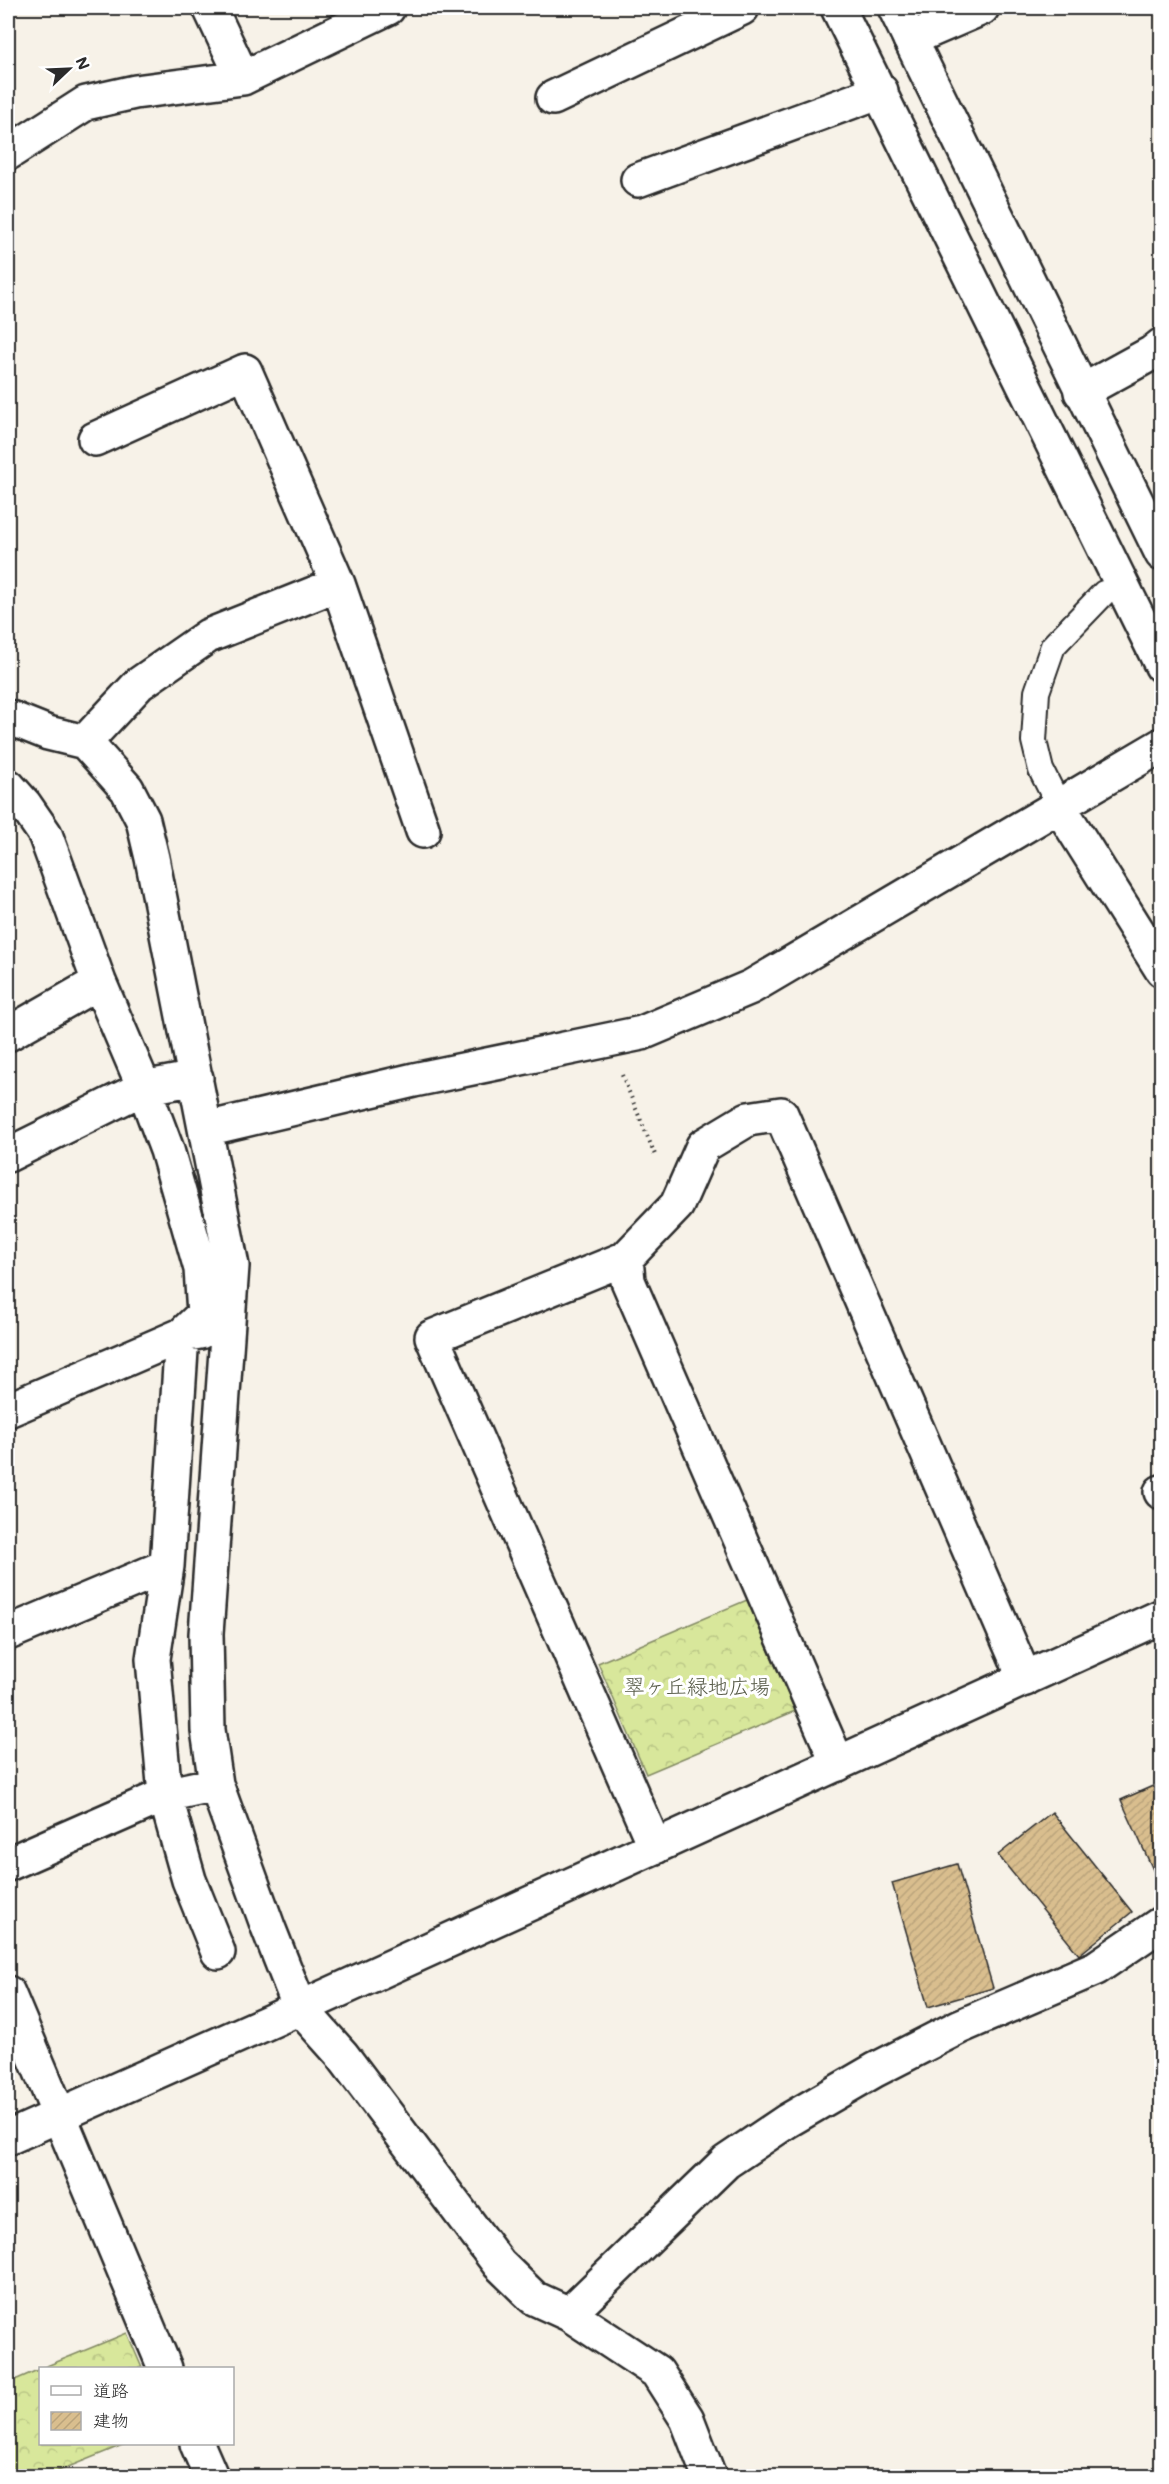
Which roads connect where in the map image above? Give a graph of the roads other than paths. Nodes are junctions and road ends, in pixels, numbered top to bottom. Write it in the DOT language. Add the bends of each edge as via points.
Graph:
graph roads {
  1 [pos="210,8"];
  2 [pos="388,8"];
  3 [pos="742,8"];
  4 [pos="838,8"];
  5 [pos="895,8"];
  6 [pos="982,8"];
  7 [pos="910,39"];
  8 [pos="243,78"];
  9 [pos="880,92"];
  10 [pos="553,98"];
  11 [pos="8,153"];
  12 [pos="638,180"];
  13 [pos="1158,359"];
  14 [pos="1081,392"];
  15 [pos="95,439"];
  16 [pos="1161,554"];
  17 [pos="338,584"];
  18 [pos="1104,593"];
  19 [pos="1161,666"];
  20 [pos="10,720"];
  21 [pos="86,742"];
  22 [pos="1161,745"];
  23 [pos="8,786"];
  24 [pos="1059,806"];
  25 [pos="423,831"];
  26 [pos="1161,970"];
  27 [pos="99,982"];
  28 [pos="8,1034"];
  29 [pos="196,1078"];
  30 [pos="143,1088"];
  31 [pos="206,1129"];
  32 [pos="8,1155"];
  33 [pos="626,1258"];
  34 [pos="228,1328"];
  35 [pos="182,1335"];
  36 [pos="8,1410"];
  37 [pos="167,1566"];
  38 [pos="1161,1616"];
  39 [pos="8,1633"];
  40 [pos="1025,1679"];
  41 [pos="838,1764"];
  42 [pos="216,1784"];
  43 [pos="165,1795"];
  44 [pos="655,1847"];
  45 [pos="8,1864"];
  46 [pos="1161,1923"];
  47 [pos="218,1952"];
  48 [pos="8,1994"];
  49 [pos="300,2008"];
  50 [pos="58,2114"];
  51 [pos="8,2138"];
  52 [pos="569,2314"];
  53 [pos="165,2367"];
  54 [pos="197,2445"];
  55 [pos="211,2476"];
  56 [pos="709,2476"];
  1 -- 8 [label="street"];
  2 -- 8 [label="street"];
  3 -- 10 [label="street"];
  4 -- 9 [label="street"];
  5 -- 7 [label="street"];
  6 -- 7 [label="street"];
  7 -- 14 [label="street"];
  8 -- 11 [label="street" via="135,92 86,103"];
  9 -- 12 [label="street"];
  9 -- 19 [label="street"];
  13 -- 14 [label="street"];
  14 -- 16 [label="street"];
  15 -- 17 [label="street" via="245,371"];
  17 -- 21 [label="street" via="208,636 139,684"];
  17 -- 25 [label="street"];
  18 -- 24 [label="lane" via="1053,646 1036,692 1034,741 1041,770"];
  20 -- 21 [label="street"];
  21 -- 29 [label="street" via="127,789 143,820"];
  22 -- 24 [label="street"];
  23 -- 27 [label="street" via="45,834"];
  24 -- 26 [label="street"];
  24 -- 31 [label="street" via="751,987 642,1033 414,1080"];
  27 -- 28 [label="street"];
  27 -- 30 [label="street"];
  29 -- 30 [label="street"];
  29 -- 31 [label="street"];
  30 -- 32 [label="street"];
  30 -- 35 [label="street" via="167,1150 201,1269 204,1314"];
  31 -- 34 [label="street" via="232,1266"];
  33 -- 40 [label="street" via="677,1206 703,1146 748,1119 781,1114"];
  33 -- 41 [label="street" via="628,1281"];
  33 -- 44 [label="street" via="432,1337"];
  34 -- 35 [label="street"];
  34 -- 42 [label="street" via="206,1634 208,1730"];
  35 -- 36 [label="street"];
  35 -- 37 [label="street"];
  37 -- 39 [label="street"];
  37 -- 43 [label="street" via="153,1659"];
  38 -- 40 [label="street"];
  40 -- 41 [label="street"];
  41 -- 44 [label="street"];
  42 -- 43 [label="street"];
  42 -- 49 [label="street"];
  43 -- 45 [label="street"];
  43 -- 47 [label="street" via="189,1880"];
  44 -- 49 [label="street"];
  46 -- 52 [label="street" via="1096,1968 959,2027 787,2121 726,2162"];
  48 -- 50 [label="street"];
  49 -- 50 [label="street"];
  49 -- 52 [label="street" via="342,2055 499,2264 534,2298"];
  50 -- 51 [label="street"];
  50 -- 53 [label="street"];
  52 -- 56 [label="street" via="657,2372 687,2419"];
  54 -- 55 [label="street"];
}
